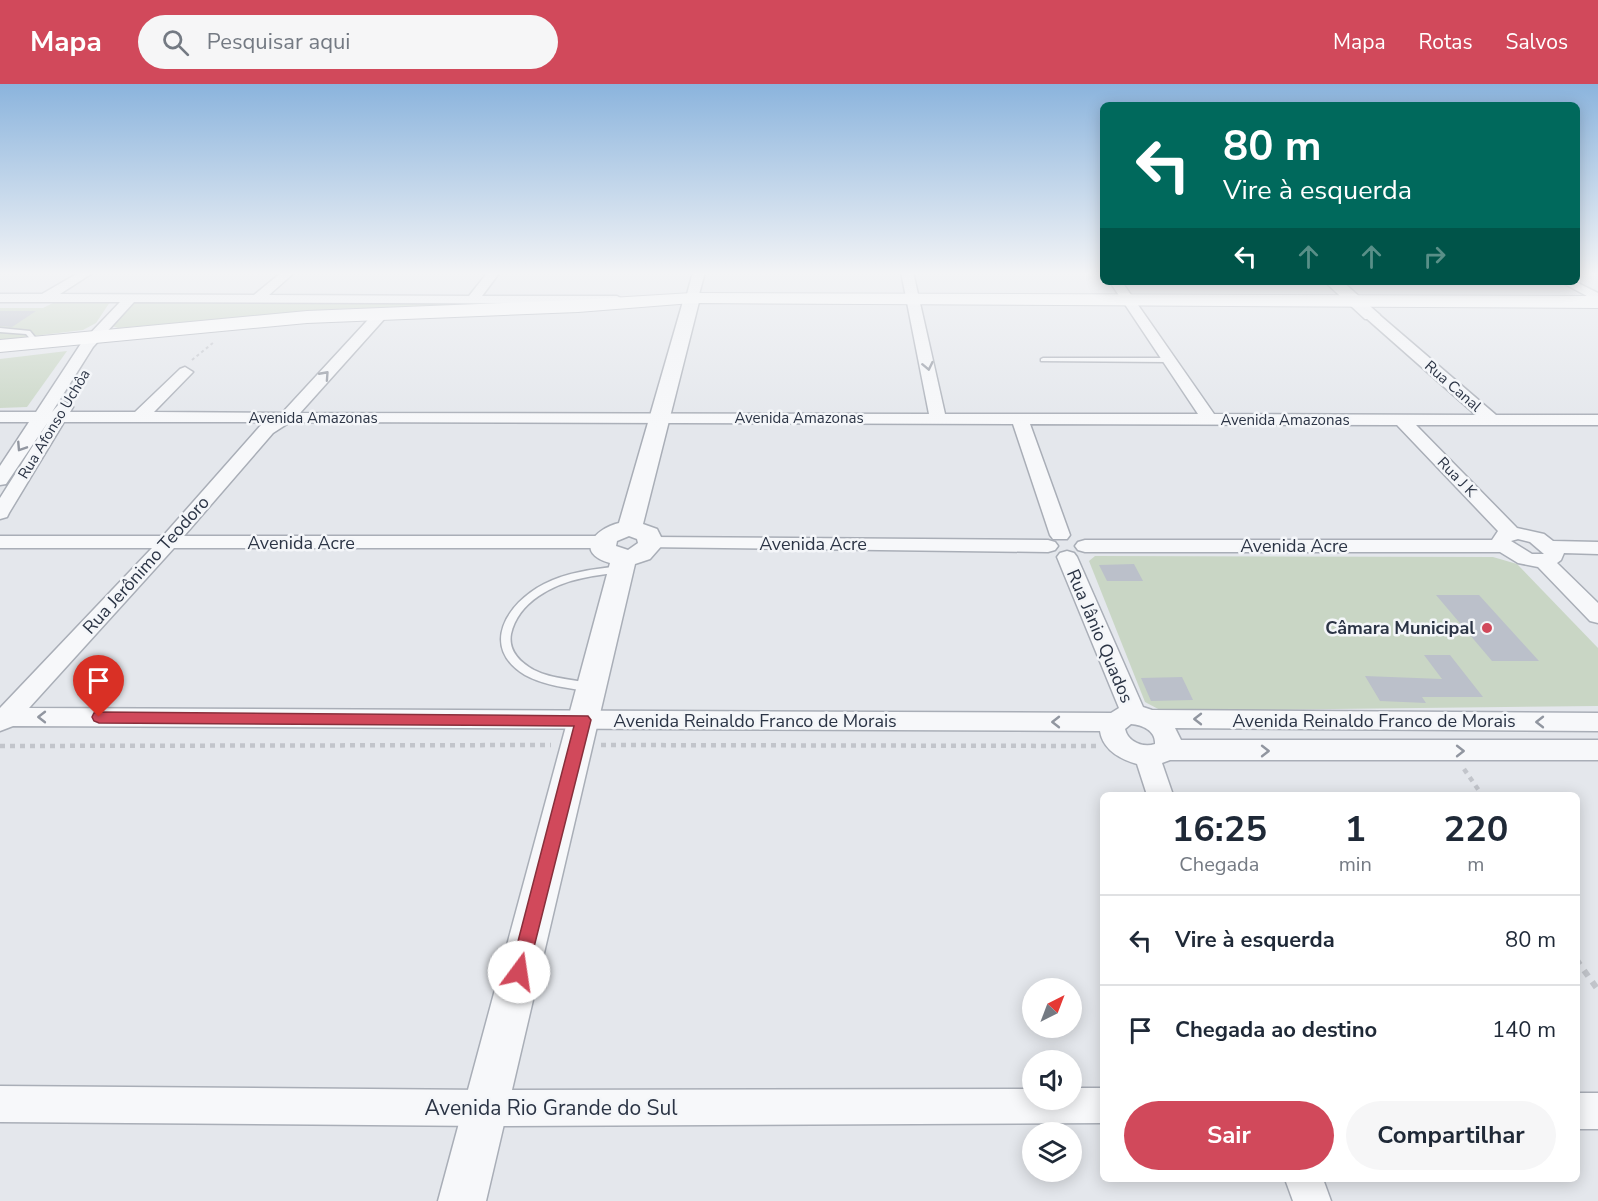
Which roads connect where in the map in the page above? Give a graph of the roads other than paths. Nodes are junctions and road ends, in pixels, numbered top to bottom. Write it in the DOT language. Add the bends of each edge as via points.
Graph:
graph roads {
  1 [pos="111,324"];
  2 [pos="285,324"];
  3 [pos="296,324"];
  4 [pos="362,324"];
  5 [pos="363,324"];
  6 [pos="685,324"];
  7 [pos="919,324"];
  8 [pos="1144,324"];
  9 [pos="1382,324"];
  10 [pos="0,330"];
  11 [pos="99,340"];
  12 [pos="36,342"];
  13 [pos="0,346"];
  14 [pos="0,355"];
  15 [pos="1043,360"];
  16 [pos="1167,360"];
  17 [pos="185,372"];
  18 [pos="0,417"];
  19 [pos="40,417"];
  20 [pos="58,417"];
  21 [pos="140,417"];
  22 [pos="286,418"];
  23 [pos="660,418"];
  24 [pos="938,419"];
  25 [pos="1020,419"];
  26 [pos="1210,420"];
  27 [pos="1402,420"];
  28 [pos="1492,420"];
  29 [pos="1598,420"];
  30 [pos="267,424"];
  31 [pos="0,480"];
  32 [pos="0,513"];
  33 [pos="1507,540"];
  34 [pos="0,542"];
  35 [pos="168,543"];
  36 [pos="1065,546"];
  37 [pos="625,548"];
  38 [pos="1598,548"];
  39 [pos="1548,554"];
  40 [pos="1598,616"];
  41 [pos="588,704"];
  42 [pos="1133,718"];
  43 [pos="2,720"];
  44 [pos="1598,722"];
  45 [pos="1598,750"];
  46 [pos="1156,753"];
  47 [pos="1160,792"];
  48 [pos="0,1104"];
  49 [pos="1100,1106"];
  50 [pos="485,1108"];
  51 [pos="1598,1111"];
  52 [pos="1580,1112"];
  53 [pos="1305,1182"];
  54 [pos="462,1201"];
  55 [pos="1312,1201"];
  1 -- 11 [label="street, Rua Afonso Uchôa"];
  2 -- 11 [label="main road"];
  3 -- 11 [label="main road"];
  4 -- 30 [label="street, Rua Jerônimo Teodoro"];
  22 -- 5 [label="street, Rua Jerônimo Teodoro, one-way"];
  6 -- 23 [label="street"];
  7 -- 24 [label="street, one-way"];
  8 -- 16 [label="street"];
  9 -- 28 [label="street, Rua Canal"];
  10 -- 12 [label="lane" via="28,332"];
  11 -- 12 [label="main road"];
  11 -- 14 [label="main road"];
  11 -- 19 [label="street, Rua Afonso Uchôa"];
  11 -- 20 [label="street, Rua Afonso Uchôa"];
  12 -- 13 [label="main road"];
  15 -- 16 [label="lane"];
  16 -- 26 [label="street"];
  17 -- 21 [label="street"];
  18 -- 19 [label="street, Avenida Amazonas"];
  19 -- 20 [label="street, Avenida Amazonas"];
  19 -- 31 [label="street, Rua Afonso Uchôa, one-way"];
  20 -- 21 [label="street, Avenida Amazonas"];
  20 -- 32 [label="street, Rua Afonso Uchôa"];
  21 -- 30 [label="street, Avenida Amazonas"];
  22 -- 23 [label="street, Avenida Amazonas"];
  22 -- 30 [label="street, Rua Jerônimo Teodoro"];
  23 -- 24 [label="street, Avenida Amazonas"];
  23 -- 37 [label="street"];
  24 -- 25 [label="street, Avenida Amazonas"];
  25 -- 26 [label="street, Avenida Amazonas"];
  25 -- 36 [label="street, Rua Jânio Quados"];
  26 -- 27 [label="street, Avenida Amazonas"];
  27 -- 28 [label="street, Avenida Amazonas"];
  27 -- 33 [label="street, Rua J K"];
  28 -- 29 [label="street, Avenida Amazonas"];
  30 -- 35 [label="street, Rua Jerônimo Teodoro"];
  33 -- 36 [label="street, Avenida Acre"];
  33 -- 39 [label="street" via="1517,555"];
  34 -- 35 [label="street, Avenida Acre"];
  35 -- 37 [label="street, Avenida Acre"];
  35 -- 43 [label="street, Rua Jerônimo Teodoro"];
  36 -- 37 [label="street, Avenida Acre"];
  36 -- 42 [label="street, Rua Jânio Quados"];
  37 -- 41 [label="street"];
  37 -- 41 [label="lane" via="584,574 548,586 526,600 515,612 505,634 508,656"];
  38 -- 39 [label="street"];
  39 -- 40 [label="street"];
  42 -- 41 [label="street, Avenida Reinaldo Franco de Morais, one-way"];
  41 -- 43 [label="street, Avenida Reinaldo Franco de Morais, one-way"];
  41 -- 50 [label="street"];
  44 -- 42 [label="street, Avenida Reinaldo Franco de Morais, one-way"];
  42 -- 46 [label="street" via="1167,734 1168,746"];
  42 -- 46 [label="street" via="1112,734 1133,753"];
  46 -- 45 [label="street, Avenida Reinaldo Franco de Morais, one-way"];
  46 -- 47 [label="street"];
  48 -- 50 [label="street, Avenida Rio Grande do Sul"];
  49 -- 50 [label="street, Avenida Rio Grande do Sul"];
  50 -- 54 [label="street"];
  51 -- 52 [label="street"];
  53 -- 55 [label="street"];
}
